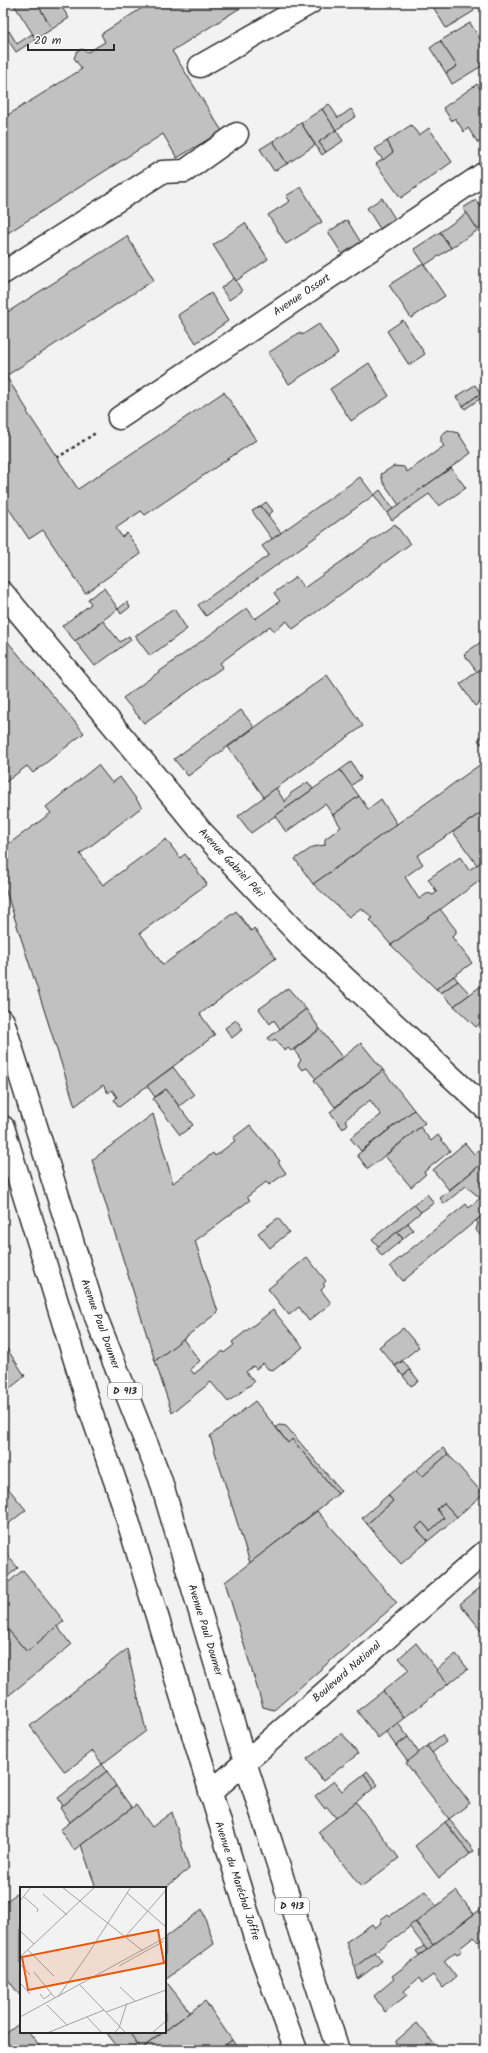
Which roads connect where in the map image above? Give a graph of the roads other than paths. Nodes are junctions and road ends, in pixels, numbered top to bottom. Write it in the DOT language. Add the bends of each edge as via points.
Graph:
graph roads {
  1 [pos="310,3"];
  2 [pos="200,66"];
  3 [pos="237,134"];
  4 [pos="485,173"];
  5 [pos="3,273"];
  6 [pos="119,418"];
  7 [pos="3,593"];
  8 [pos="3,1021"];
  9 [pos="485,1108"];
  10 [pos="3,1127"];
  11 [pos="485,1552"];
  12 [pos="245,1762"];
  13 [pos="210,1793"];
  14 [pos="296,2050"];
  15 [pos="338,2050"];
  1 -- 2 [label="main road"];
  3 -- 5 [label="main road" via="185,171 162,172"];
  4 -- 6 [label="main road, Avenue Ossart"];
  7 -- 9 [label="main road, Avenue Gabriel Péri" via="206,836 304,940"];
  8 -- 12 [label="main road, Avenue Paul Doumer / D 913" via="96,1317 160,1478"];
  10 -- 13 [label="main road, Avenue du Maréchal Joffre" via="91,1412 121,1498"];
  11 -- 12 [label="main road, Boulevard National"];
  12 -- 13 [label="main road, Boulevard National"];
  12 -- 15 [label="main road, D 913"];
  13 -- 14 [label="main road, Avenue du Maréchal Joffre" via="256,1941"];
}
